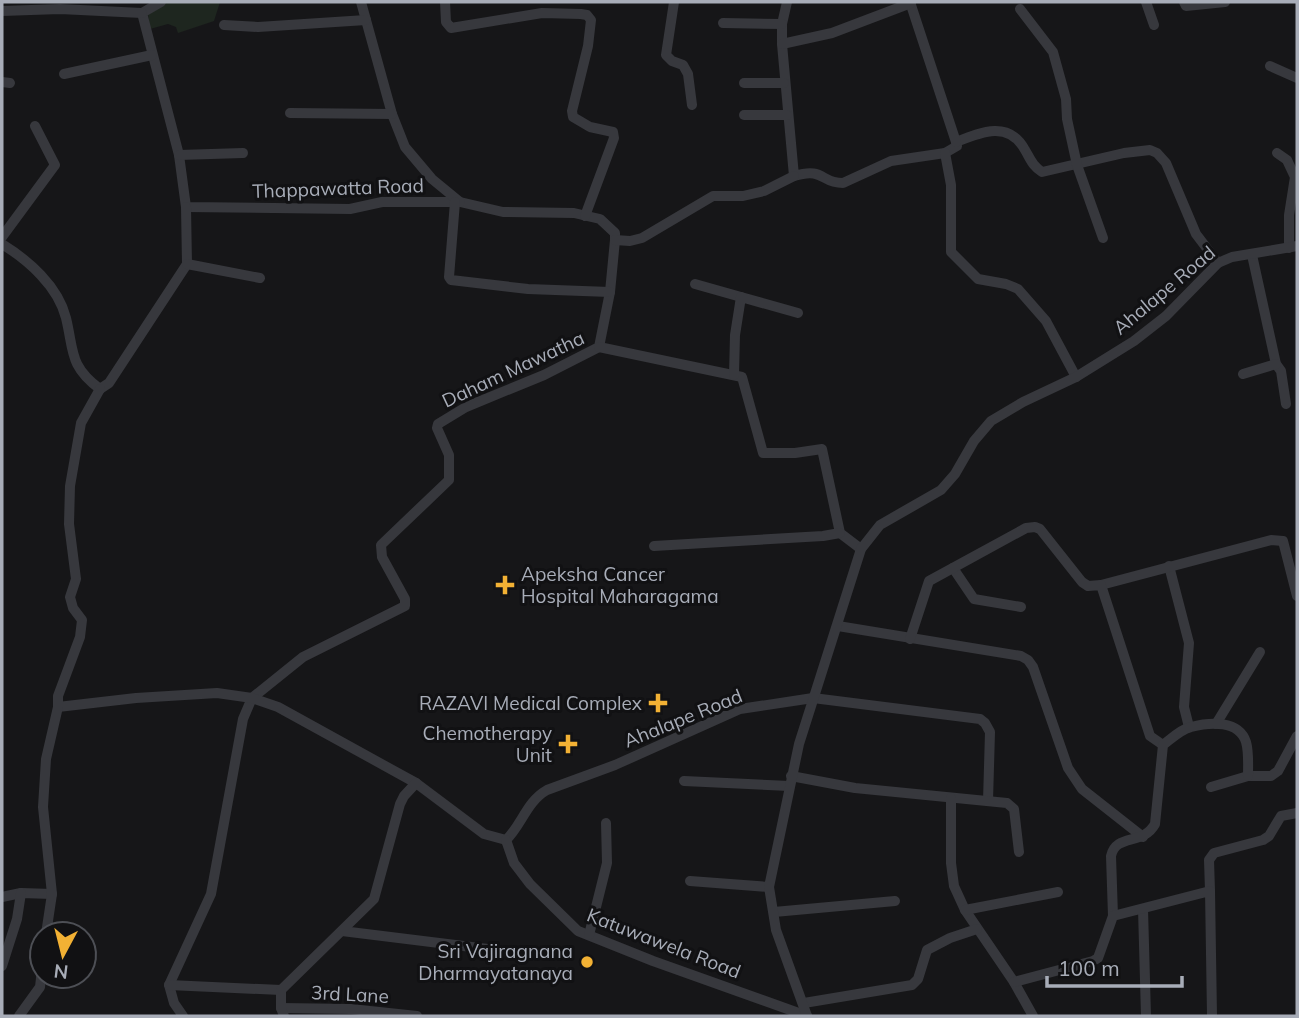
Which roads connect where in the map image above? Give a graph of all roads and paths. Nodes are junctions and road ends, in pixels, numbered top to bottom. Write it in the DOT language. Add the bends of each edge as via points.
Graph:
graph roads {
  1 [pos="161,2"];
  2 [pos="361,2"];
  3 [pos="445,2"];
  4 [pos="674,2"];
  5 [pos="787,2"];
  6 [pos="910,2"];
  7 [pos="1146,2"];
  8 [pos="1184,2"];
  9 [pos="1226,2"];
  10 [pos="1020,9"];
  11 [pos="2,10"];
  12 [pos="142,13"];
  13 [pos="366,20"];
  14 [pos="723,23"];
  15 [pos="782,24"];
  16 [pos="224,25"];
  17 [pos="1154,25"];
  18 [pos="782,44"];
  19 [pos="152,55"];
  20 [pos="1270,66"];
  21 [pos="64,74"];
  22 [pos="1297,78"];
  23 [pos="744,83"];
  24 [pos="784,83"];
  25 [pos="692,104"];
  26 [pos="290,113"];
  27 [pos="391,114"];
  28 [pos="744,115"];
  29 [pos="787,115"];
  30 [pos="35,126"];
  31 [pos="956,142"];
  32 [pos="243,153"];
  33 [pos="944,153"];
  34 [pos="1277,153"];
  35 [pos="179,155"];
  36 [pos="1077,165"];
  37 [pos="794,176"];
  38 [pos="457,202"];
  39 [pos="186,207"];
  40 [pos="585,216"];
  41 [pos="2,237"];
  42 [pos="1103,238"];
  43 [pos="615,240"];
  44 [pos="2,244"];
  45 [pos="1293,247"];
  46 [pos="1252,255"];
  47 [pos="1218,263"];
  48 [pos="187,264"];
  49 [pos="260,278"];
  50 [pos="695,284"];
  51 [pos="610,292"];
  52 [pos="741,297"];
  53 [pos="799,313"];
  54 [pos="599,347"];
  55 [pos="1276,364"];
  56 [pos="1243,374"];
  57 [pos="734,375"];
  58 [pos="1076,377"];
  59 [pos="100,390"];
  60 [pos="1286,404"];
  61 [pos="840,533"];
  62 [pos="654,546"];
  63 [pos="861,549"];
  64 [pos="1169,566"];
  65 [pos="953,568"];
  66 [pos="1101,585"];
  67 [pos="1297,596"];
  68 [pos="1021,607"];
  69 [pos="838,626"];
  70 [pos="910,639"];
  71 [pos="1260,652"];
  72 [pos="252,698"];
  73 [pos="813,698"];
  74 [pos="58,707"];
  75 [pos="1216,724"];
  76 [pos="1189,727"];
  77 [pos="1297,736"];
  78 [pos="1163,745"];
  79 [pos="1248,776"];
  80 [pos="684,781"];
  81 [pos="790,781"];
  82 [pos="416,783"];
  83 [pos="1211,787"];
  84 [pos="951,797"];
  85 [pos="988,801"];
  86 [pos="1297,813"];
  87 [pos="606,823"];
  88 [pos="1143,837"];
  89 [pos="506,840"];
  90 [pos="1019,852"];
  91 [pos="690,881"];
  92 [pos="769,887"];
  93 [pos="1210,891"];
  94 [pos="1058,892"];
  95 [pos="21,893"];
  96 [pos="52,894"];
  97 [pos="2,897"];
  98 [pos="895,901"];
  99 [pos="1143,909"];
  100 [pos="965,910"];
  101 [pos="774,912"];
  102 [pos="1113,916"];
  103 [pos="49,920"];
  104 [pos="977,929"];
  105 [pos="342,930"];
  106 [pos="589,935"];
  107 [pos="504,951"];
  108 [pos="2,966"];
  109 [pos="1014,982"];
  110 [pos="169,985"];
  111 [pos="38,990"];
  112 [pos="281,990"];
  113 [pos="804,1003"];
  114 [pos="282,1012"];
  115 [pos="19,1016"];
  116 [pos="183,1016"];
  117 [pos="417,1016"];
  118 [pos="807,1016"];
  119 [pos="1034,1016"];
  120 [pos="1146,1016"];
  121 [pos="1212,1016"];
  1 -- 12 [label="street"];
  2 -- 13 [label="street"];
  3 -- 40 [label="street" via="451,29 542,13 581,14 591,20 573,117 613,132 614,138"];
  4 -- 25 [label="street" via="666,55 683,65 688,74"];
  5 -- 15 [label="street"];
  6 -- 18 [label="street" via="832,33"];
  6 -- 31 [label="street"];
  7 -- 17 [label="street"];
  8 -- 9 [label="street" via="1186,6"];
  10 -- 36 [label="street" via="1052,52 1066,99"];
  11 -- 12 [label="street"];
  12 -- 19 [label="street"];
  13 -- 16 [label="street"];
  13 -- 27 [label="street"];
  14 -- 15 [label="street"];
  15 -- 18 [label="street"];
  18 -- 24 [label="street"];
  19 -- 21 [label="street"];
  19 -- 35 [label="street"];
  20 -- 22 [label="street"];
  23 -- 24 [label="street"];
  24 -- 29 [label="street"];
  26 -- 27 [label="street"];
  27 -- 38 [label="street" via="405,147"];
  28 -- 29 [label="street"];
  29 -- 37 [label="street"];
  30 -- 41 [label="street" via="55,165"];
  31 -- 33 [label="street" via="957,146"];
  31 -- 36 [label="street" via="997,129 1014,136 1031,164 1042,172"];
  32 -- 35 [label="street"];
  33 -- 37 [label="street" via="891,161 843,183 810,171"];
  33 -- 58 [label="street" via="951,185 951,252 978,279 1018,289 1046,321"];
  34 -- 45 [label="street" via="1287,160 1295,177 1289,215"];
  35 -- 39 [label="street"];
  36 -- 42 [label="street"];
  36 -- 47 [label="street" via="1124,153 1157,153 1166,163 1196,234"];
  37 -- 43 [label="street" via="764,191 713,196 642,238"];
  38 -- 39 [label="street, Thappawatta Road" via="382,202 350,209"];
  38 -- 40 [label="street" via="503,212"];
  38 -- 51 [label="street" via="451,280"];
  39 -- 48 [label="street"];
  40 -- 43 [label="street" via="609,226"];
  43 -- 51 [label="street, Daham Mawatha"];
  44 -- 59 [label="street" via="26,259 53,292 65,315 71,353 85,378"];
  45 -- 46 [label="street, Ahalape Road"];
  46 -- 47 [label="street, Ahalape Road"];
  46 -- 55 [label="street"];
  47 -- 58 [label="street, Ahalape Road" via="1134,341"];
  48 -- 49 [label="street"];
  48 -- 59 [label="street"];
  50 -- 52 [label="street"];
  51 -- 54 [label="street, Daham Mawatha"];
  52 -- 53 [label="street"];
  52 -- 57 [label="street"];
  54 -- 57 [label="street"];
  54 -- 72 [label="street, Daham Mawatha" via="438,424 449,455 449,480 381,545 405,606 303,657"];
  55 -- 56 [label="street"];
  55 -- 60 [label="street"];
  57 -- 61 [label="street" via="742,377 763,453 822,449"];
  58 -- 63 [label="street, Ahalape Road" via="991,421 941,490 880,525"];
  59 -- 74 [label="street" via="81,423 70,486 76,579 70,597 82,620"];
  61 -- 62 [label="street"];
  61 -- 63 [label="street"];
  63 -- 69 [label="street, Ahalape Road"];
  64 -- 66 [label="street"];
  64 -- 67 [label="street" via="1271,540 1283,541"];
  64 -- 76 [label="street" via="1189,643 1184,707"];
  65 -- 66 [label="street" via="1035,527 1082,582"];
  65 -- 68 [label="street" via="974,599"];
  65 -- 70 [label="street" via="929,581"];
  66 -- 78 [label="street" via="1150,736"];
  69 -- 70 [label="street"];
  69 -- 73 [label="street, Ahalape Road"];
  70 -- 88 [label="street" via="1028,660 1068,768 1082,789"];
  71 -- 75 [label="street"];
  72 -- 74 [label="street" via="216,693"];
  72 -- 82 [label="street" via="278,707"];
  72 -- 110 [label="street" via="243,719 211,894"];
  73 -- 81 [label="street"];
  73 -- 85 [label="street" via="980,719 989,732"];
  73 -- 89 [label="street, Ahalape Road" via="740,709 547,790 530,803"];
  74 -- 96 [label="street" via="46,759 43,807"];
  75 -- 76 [label="street"];
  75 -- 79 [label="street" via="1231,726 1242,734 1247,744"];
  76 -- 78 [label="street"];
  77 -- 79 [label="street" via="1278,771 1271,776"];
  78 -- 88 [label="street" via="1155,824"];
  79 -- 83 [label="street"];
  80 -- 81 [label="street"];
  81 -- 84 [label="street"];
  81 -- 92 [label="street"];
  82 -- 89 [label="street" via="484,834"];
  82 -- 105 [label="street" via="400,804 374,899"];
  84 -- 85 [label="street"];
  84 -- 100 [label="street" via="951,863 954,886"];
  85 -- 90 [label="street" via="1007,803 1014,809"];
  86 -- 93 [label="street" via="1281,816 1263,840 1214,853 1209,860"];
  87 -- 106 [label="street" via="607,863"];
  88 -- 102 [label="street" via="1112,848"];
  89 -- 106 [label="street, Katuwawela Road" via="514,863 530,884 578,931"];
  91 -- 92 [label="street"];
  92 -- 101 [label="street"];
  93 -- 99 [label="street"];
  93 -- 121 [label="street"];
  94 -- 100 [label="street"];
  95 -- 96 [label="street"];
  95 -- 97 [label="street"];
  95 -- 108 [label="street"];
  96 -- 103 [label="street"];
  98 -- 101 [label="street"];
  99 -- 102 [label="street"];
  99 -- 120 [label="street"];
  100 -- 104 [label="street"];
  101 -- 113 [label="street" via="776,930"];
  102 -- 109 [label="street" via="1098,958"];
  104 -- 109 [label="street"];
  104 -- 113 [label="street" via="927,950 912,985"];
  105 -- 107 [label="street"];
  105 -- 112 [label="street"];
  106 -- 118 [label="street, Katuwawela Road"];
  109 -- 119 [label="street"];
  110 -- 112 [label="street"];
  110 -- 116 [label="street"];
  111 -- 115 [label="street"];
  112 -- 114 [label="street"];
  113 -- 118 [label="street"];
  114 -- 117 [label="street, 3rd Lane" via="351,1009"];
}
